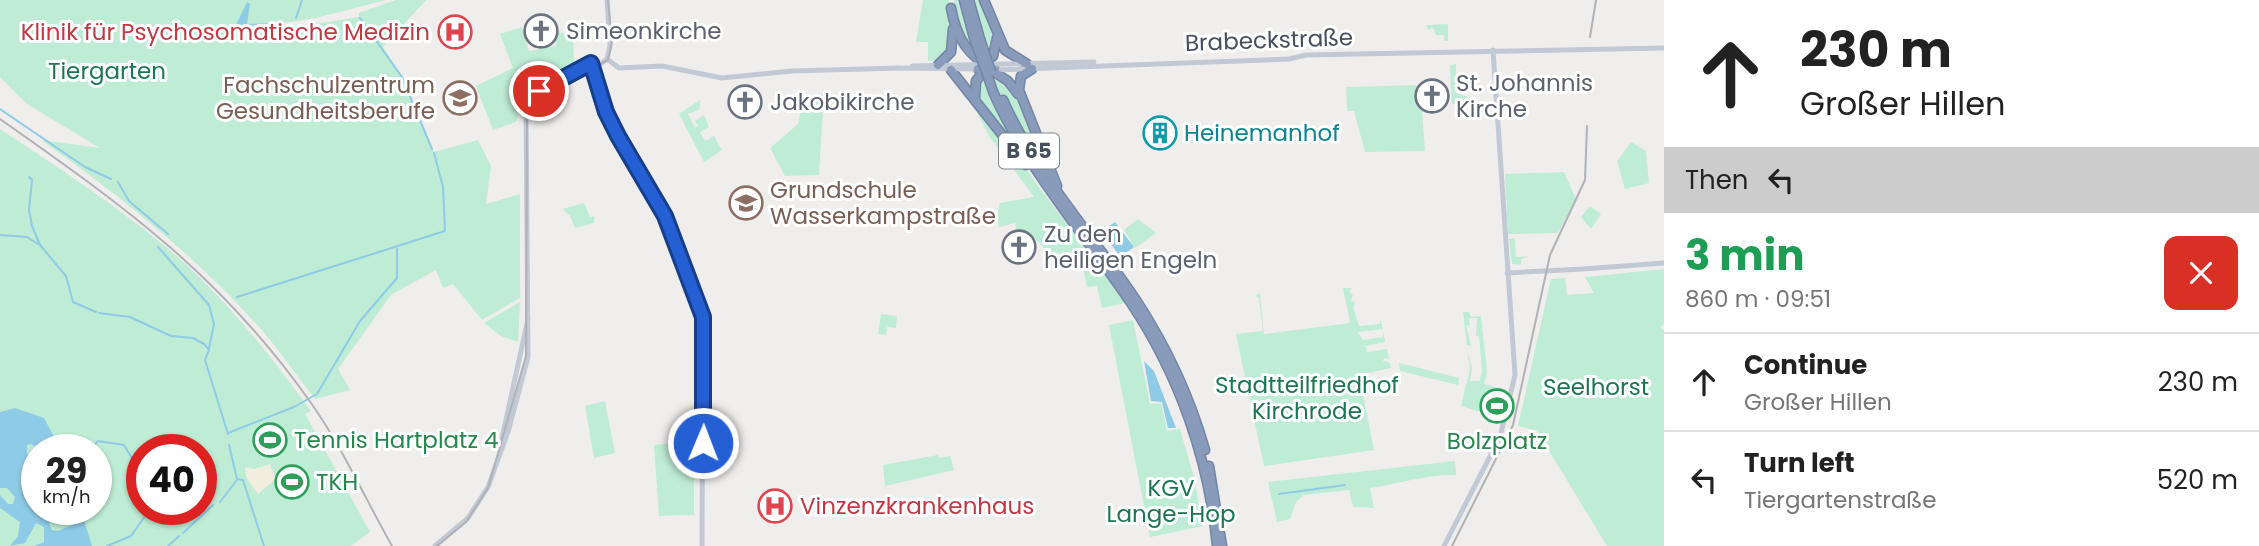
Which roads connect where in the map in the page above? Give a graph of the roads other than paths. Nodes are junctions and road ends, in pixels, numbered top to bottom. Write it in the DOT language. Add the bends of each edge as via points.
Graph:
graph roads {
  1 [pos="607,0"];
  2 [pos="964,0"];
  3 [pos="969,0"];
  4 [pos="984,0"];
  5 [pos="951,4"];
  6 [pos="996,32"];
  7 [pos="977,39"];
  8 [pos="1664,48"];
  9 [pos="1495,50"];
  10 [pos="607,59"];
  11 [pos="594,66"];
  12 [pos="1029,66"];
  13 [pos="933,67"];
  14 [pos="986,67"];
  15 [pos="951,70"];
  16 [pos="997,94"];
  17 [pos="975,98"];
  18 [pos="1024,102"];
  19 [pos="1050,194"];
  20 [pos="1065,205"];
  21 [pos="1664,263"];
  22 [pos="1507,273"];
  23 [pos="1133,302"];
  24 [pos="1145,321"];
  25 [pos="435,546"];
  26 [pos="702,546"];
  27 [pos="1217,546"];
  28 [pos="1222,546"];
  29 [pos="1444,546"];
  1 -- 10 [label="main road"];
  2 -- 7 [label="highway, B 65"];
  3 -- 7 [label="highway, B 65"];
  4 -- 6 [label="highway"];
  5 -- 13 [label="highway" via="953,48"];
  5 -- 14 [label="highway" via="959,38"];
  6 -- 12 [label="highway" via="1009,54"];
  6 -- 14 [label="highway" via="997,46"];
  7 -- 16 [label="highway, B 65, bridge"];
  8 -- 9 [label="main road, Brabeckstraße"];
  9 -- 12 [label="main road, Brabeckstraße"];
  9 -- 22 [label="main road"];
  10 -- 11 [label="main road"];
  10 -- 13 [label="main road, Brabeckstraße" via="620,68 662,66 723,78 785,71"];
  11 -- 25 [label="main road" via="543,94 526,111 526,349 488,487 476,508"];
  11 -- 26 [label="main road" via="603,103 665,216 704,321"];
  12 -- 14 [label="main road, Brabeckstraße"];
  12 -- 18 [label="highway" via="1019,81"];
  13 -- 14 [label="main road, Brabeckstraße"];
  13 -- 15 [label="main road, Brabeckstraße"];
  14 -- 15 [label="main road, Brabeckstraße"];
  14 -- 17 [label="highway" via="975,85"];
  14 -- 18 [label="highway" via="1007,81"];
  15 -- 17 [label="highway"];
  16 -- 19 [label="highway, B 65" via="1020,147"];
  16 -- 20 [label="highway, B 65"];
  17 -- 19 [label="highway"];
  18 -- 20 [label="highway"];
  19 -- 23 [label="highway, B 65"];
  20 -- 23 [label="highway, B 65"];
  21 -- 22 [label="main road"];
  22 -- 29 [label="main road" via="1515,369 1508,410 1487,465"];
  23 -- 24 [label="highway, B 65"];
  24 -- 27 [label="highway, B 65" via="1193,431"];
  24 -- 28 [label="highway, B 65" via="1174,369 1198,428"];
}
